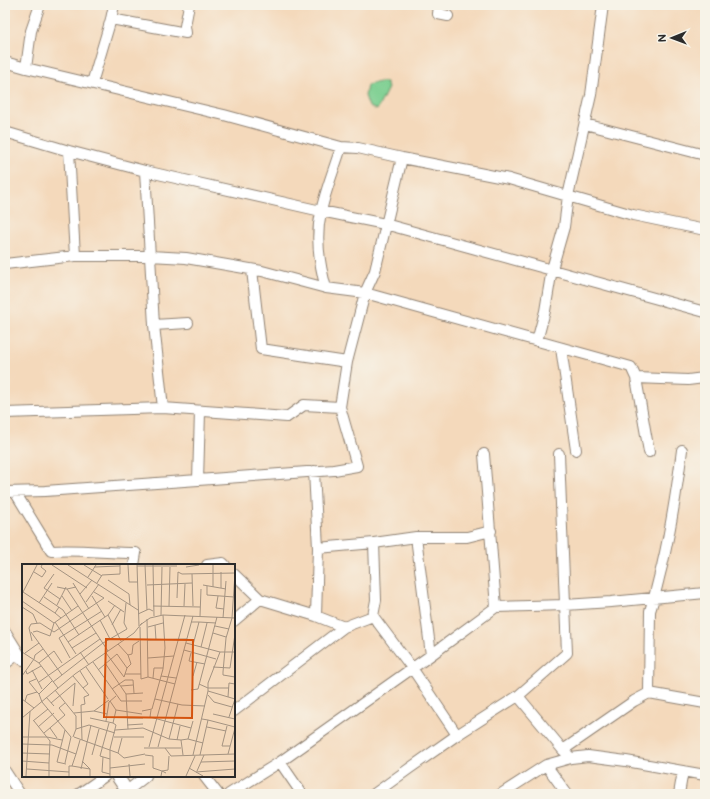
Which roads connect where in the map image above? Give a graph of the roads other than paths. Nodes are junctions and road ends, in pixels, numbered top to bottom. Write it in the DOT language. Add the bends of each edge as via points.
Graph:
graph roads {
  1 [pos="40,5"];
  2 [pos="114,5"];
  3 [pos="189,5"];
  4 [pos="439,5"];
  5 [pos="603,5"];
  6 [pos="448,16"];
  7 [pos="111,19"];
  8 [pos="5,62"];
  9 [pos="26,68"];
  10 [pos="92,83"];
  11 [pos="585,124"];
  12 [pos="5,132"];
  13 [pos="341,147"];
  14 [pos="68,151"];
  15 [pos="705,155"];
  16 [pos="402,158"];
  17 [pos="145,171"];
  18 [pos="568,196"];
  19 [pos="321,211"];
  20 [pos="385,224"];
  21 [pos="705,230"];
  22 [pos="75,256"];
  23 [pos="150,256"];
  24 [pos="5,264"];
  25 [pos="552,269"];
  26 [pos="252,270"];
  27 [pos="326,288"];
  28 [pos="365,293"];
  29 [pos="705,312"];
  30 [pos="188,323"];
  31 [pos="154,325"];
  32 [pos="536,341"];
  33 [pos="562,348"];
  34 [pos="347,362"];
  35 [pos="705,372"];
  36 [pos="636,378"];
  37 [pos="340,407"];
  38 [pos="163,408"];
  39 [pos="200,412"];
  40 [pos="5,413"];
  41 [pos="576,450"];
  42 [pos="682,450"];
  43 [pos="649,452"];
  44 [pos="484,454"];
  45 [pos="559,454"];
  46 [pos="314,471"];
  47 [pos="198,480"];
  48 [pos="10,492"];
  49 [pos="491,532"];
  50 [pos="416,537"];
  51 [pos="374,543"];
  52 [pos="318,548"];
  53 [pos="134,564"];
  54 [pos="235,575"];
  55 [pos="705,593"];
  56 [pos="260,599"];
  57 [pos="654,599"];
  58 [pos="565,605"];
  59 [pos="496,607"];
  60 [pos="316,616"];
  61 [pos="373,616"];
  62 [pos="235,620"];
  63 [pos="344,627"];
  64 [pos="5,634"];
  65 [pos="431,655"];
  66 [pos="20,657"];
  67 [pos="5,664"];
  68 [pos="412,668"];
  69 [pos="649,693"];
  70 [pos="518,696"];
  71 [pos="705,703"];
  72 [pos="235,710"];
  73 [pos="457,735"];
  74 [pos="563,750"];
  75 [pos="571,758"];
  76 [pos="280,762"];
  77 [pos="546,765"];
  78 [pos="5,771"];
  79 [pos="683,771"];
  80 [pos="705,775"];
  81 [pos="104,777"];
  82 [pos="118,777"];
  83 [pos="145,777"];
  84 [pos="205,777"];
  85 [pos="128,792"];
  86 [pos="20,794"];
  87 [pos="79,794"];
  88 [pos="218,794"];
  89 [pos="229,794"];
  90 [pos="302,794"];
  91 [pos="374,794"];
  92 [pos="501,794"];
  93 [pos="567,794"];
  94 [pos="679,794"];
  1 -- 9 [label="street" via="31,31"];
  2 -- 7 [label="street"];
  3 -- 7 [label="street" via="186,33"];
  4 -- 6 [label="street" via="438,14"];
  5 -- 11 [label="street"];
  7 -- 10 [label="street"];
  8 -- 9 [label="street"];
  9 -- 10 [label="street"];
  10 -- 13 [label="street"];
  11 -- 15 [label="street"];
  11 -- 18 [label="street"];
  12 -- 14 [label="street"];
  13 -- 16 [label="street" via="358,148"];
  13 -- 19 [label="street"];
  14 -- 17 [label="street"];
  14 -- 22 [label="street"];
  16 -- 18 [label="street" via="509,179"];
  16 -- 20 [label="street"];
  17 -- 19 [label="street"];
  17 -- 23 [label="street"];
  18 -- 21 [label="street" via="633,215"];
  18 -- 25 [label="street" via="564,227"];
  19 -- 20 [label="street"];
  19 -- 27 [label="street" via="318,234 320,269"];
  20 -- 25 [label="street"];
  20 -- 28 [label="street" via="375,271"];
  22 -- 23 [label="street"];
  22 -- 24 [label="street"];
  23 -- 26 [label="street" via="186,258"];
  23 -- 31 [label="street"];
  25 -- 29 [label="street"];
  25 -- 32 [label="street" via="545,311"];
  26 -- 27 [label="street"];
  26 -- 34 [label="street" via="261,349"];
  27 -- 28 [label="street"];
  28 -- 32 [label="street"];
  28 -- 34 [label="street"];
  30 -- 31 [label="street"];
  31 -- 38 [label="street"];
  32 -- 33 [label="street"];
  33 -- 36 [label="street" via="631,367"];
  33 -- 41 [label="street"];
  34 -- 37 [label="street"];
  35 -- 36 [label="street" via="704,378 688,380"];
  36 -- 43 [label="street"];
  37 -- 39 [label="street" via="304,405 287,417"];
  37 -- 46 [label="street" via="357,466"];
  38 -- 39 [label="street"];
  38 -- 40 [label="street"];
  39 -- 47 [label="street"];
  42 -- 57 [label="street" via="676,496"];
  44 -- 49 [label="street"];
  45 -- 58 [label="street"];
  46 -- 47 [label="street"];
  46 -- 52 [label="street"];
  47 -- 48 [label="street"];
  48 -- 53 [label="street" via="51,551 136,554"];
  49 -- 50 [label="street" via="467,538"];
  49 -- 59 [label="street"];
  50 -- 51 [label="street"];
  50 -- 65 [label="street"];
  51 -- 52 [label="street"];
  51 -- 61 [label="street" via="376,600"];
  52 -- 60 [label="street"];
  54 -- 56 [label="street"];
  55 -- 57 [label="street"];
  56 -- 60 [label="street"];
  56 -- 62 [label="street"];
  57 -- 58 [label="street"];
  57 -- 69 [label="street" via="650,611"];
  58 -- 59 [label="street"];
  58 -- 70 [label="street" via="567,652"];
  59 -- 65 [label="street"];
  60 -- 63 [label="street"];
  61 -- 63 [label="street"];
  61 -- 68 [label="street"];
  63 -- 72 [label="street"];
  64 -- 66 [label="main road"];
  65 -- 68 [label="street"];
  66 -- 67 [label="street"];
  68 -- 73 [label="street"];
  68 -- 76 [label="street"];
  69 -- 71 [label="street"];
  69 -- 74 [label="street"];
  70 -- 73 [label="street"];
  70 -- 74 [label="street"];
  73 -- 91 [label="street"];
  74 -- 75 [label="street"];
  75 -- 77 [label="street"];
  75 -- 79 [label="street" via="588,756"];
  76 -- 89 [label="street"];
  76 -- 90 [label="street"];
  77 -- 92 [label="street"];
  77 -- 93 [label="street"];
  78 -- 86 [label="street"];
  79 -- 80 [label="street"];
  79 -- 94 [label="street"];
  81 -- 87 [label="street"];
  82 -- 85 [label="main road"];
  83 -- 85 [label="street"];
  84 -- 88 [label="street"];
}
